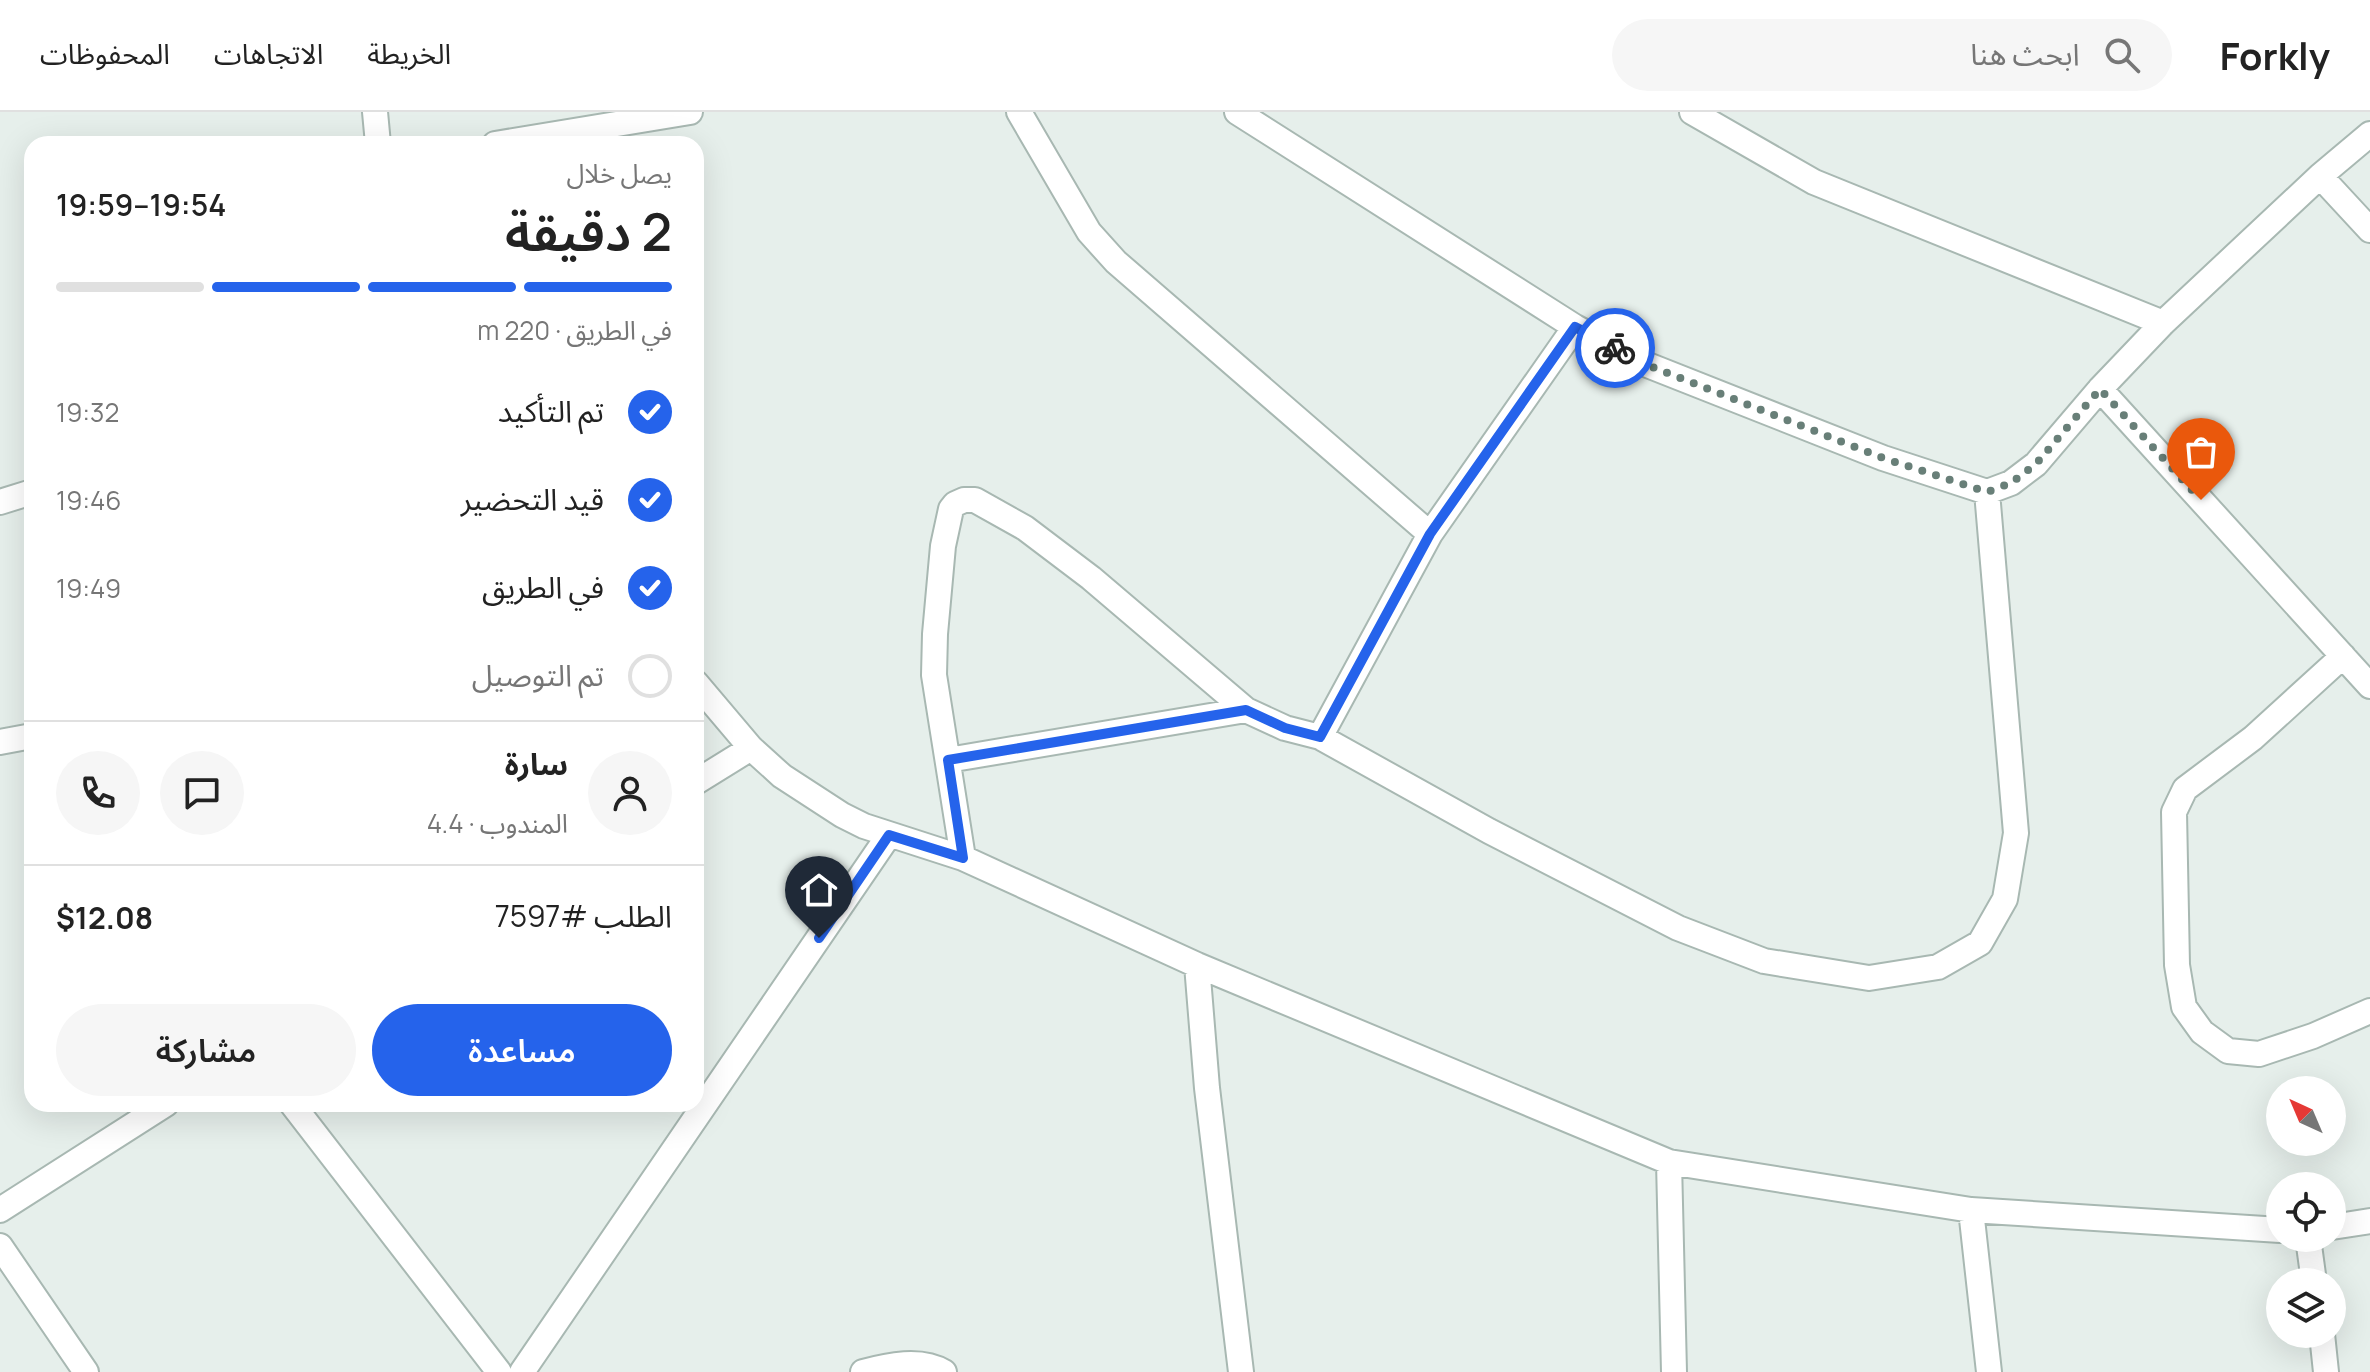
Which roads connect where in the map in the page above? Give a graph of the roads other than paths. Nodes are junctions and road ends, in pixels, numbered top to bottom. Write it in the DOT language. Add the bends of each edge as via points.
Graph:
graph roads {
  1 [pos="375,112"];
  2 [pos="690,112"];
  3 [pos="1019,112"];
  4 [pos="1237,112"];
  5 [pos="1692,112"];
  6 [pos="2370,134"];
  7 [pos="377,136"];
  8 [pos="544,136"];
  9 [pos="2320,176"];
  10 [pos="2370,230"];
  11 [pos="2163,323"];
  12 [pos="1575,327"];
  13 [pos="2100,389"];
  14 [pos="1987,492"];
  15 [pos="24,494"];
  16 [pos="0,502"];
  17 [pos="1430,534"];
  18 [pos="2343,656"];
  19 [pos="2370,686"];
  20 [pos="704,692"];
  21 [pos="1246,710"];
  22 [pos="1320,737"];
  23 [pos="24,738"];
  24 [pos="0,742"];
  25 [pos="751,748"];
  26 [pos="948,760"];
  27 [pos="704,777"];
  28 [pos="889,835"];
  29 [pos="963,858"];
  30 [pos="1197,965"];
  31 [pos="2370,1011"];
  32 [pos="704,1106"];
  33 [pos="153,1112"];
  34 [pos="298,1112"];
  35 [pos="700,1112"];
  36 [pos="1669,1162"];
  37 [pos="0,1210"];
  38 [pos="1971,1210"];
  39 [pos="2370,1221"];
  40 [pos="2346,1225"];
  41 [pos="2266,1229"];
  42 [pos="0,1246"];
  43 [pos="2323,1348"];
  44 [pos="86,1372"];
  45 [pos="499,1372"];
  46 [pos="522,1372"];
  47 [pos="863,1372"];
  48 [pos="944,1372"];
  49 [pos="1241,1372"];
  50 [pos="1674,1372"];
  51 [pos="1989,1372"];
  52 [pos="2326,1372"];
  1 -- 7 [label="street"];
  2 -- 8 [label="street"];
  3 -- 17 [label="street" via="1089,232 1116,262"];
  4 -- 12 [label="street"];
  5 -- 11 [label="street" via="1814,182"];
  6 -- 9 [label="street"];
  9 -- 10 [label="street"];
  9 -- 11 [label="street"];
  11 -- 13 [label="street"];
  12 -- 14 [label="street" via="1722,396"];
  12 -- 17 [label="street"];
  13 -- 14 [label="street" via="2036,464 2011,483"];
  13 -- 18 [label="street"];
  14 -- 22 [label="street" via="2016,833 2005,899 1980,943 1938,967 1869,978 1764,961 1678,928 1588,883"];
  15 -- 16 [label="street"];
  17 -- 22 [label="street"];
  18 -- 19 [label="street"];
  18 -- 31 [label="street" via="2253,738 2185,789 2174,812 2177,965 2184,1007 2202,1032 2228,1051 2259,1054"];
  20 -- 25 [label="street"];
  21 -- 22 [label="street"];
  21 -- 26 [label="street"];
  21 -- 26 [label="street" via="1025,528 992,507 964,500 949,516 935,634 934,675"];
  23 -- 24 [label="street"];
  25 -- 27 [label="street"];
  25 -- 28 [label="street" via="820,802"];
  26 -- 29 [label="street"];
  28 -- 29 [label="street"];
  28 -- 32 [label="street"];
  29 -- 30 [label="street"];
  30 -- 36 [label="street"];
  30 -- 49 [label="street"];
  33 -- 37 [label="street"];
  34 -- 45 [label="street"];
  35 -- 46 [label="street"];
  36 -- 38 [label="street"];
  36 -- 50 [label="street"];
  38 -- 41 [label="street"];
  38 -- 51 [label="street"];
  39 -- 40 [label="street"];
  42 -- 44 [label="street"];
  43 -- 52 [label="street"];
  47 -- 48 [label="street" via="907,1364"];
}
